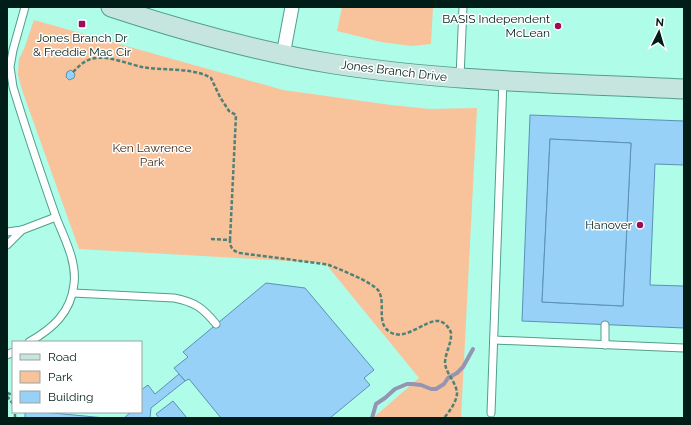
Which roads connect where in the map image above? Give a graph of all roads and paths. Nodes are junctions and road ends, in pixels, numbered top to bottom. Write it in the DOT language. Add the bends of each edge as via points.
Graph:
graph roads {
  1 [pos="25,7"];
  2 [pos="111,7"];
  3 [pos="292,7"];
  4 [pos="464,7"];
  5 [pos="283,55"];
  6 [pos="73,72"];
  7 [pos="460,78"];
  8 [pos="503,80"];
  9 [pos="10,87"];
  10 [pos="684,89"];
  11 [pos="56,217"];
  12 [pos="22,230"];
  13 [pos="7,232"];
  14 [pos="211,239"];
  15 [pos="230,240"];
  16 [pos="7,245"];
  17 [pos="73,293"];
  18 [pos="216,324"];
  19 [pos="605,325"];
  20 [pos="494,340"];
  21 [pos="31,341"];
  22 [pos="605,345"];
  23 [pos="684,348"];
  24 [pos="491,413"];
  25 [pos="444,418"];
  1 -- 9 [label="lane" via="13,50"];
  2 -- 5 [label="main road, Jones Branch Drive" via="203,36"];
  3 -- 5 [label="street"];
  4 -- 7 [label="lane"];
  5 -- 7 [label="main road, Jones Branch Drive" via="333,64"];
  6 -- 15 [label="path" via="85,62 100,58 148,68 195,72 211,78 229,112 236,115"];
  7 -- 8 [label="main road, Jones Branch Drive"];
  8 -- 10 [label="main road, Jones Branch Drive"];
  8 -- 20 [label="lane"];
  9 -- 11 [label="lane"];
  11 -- 12 [label="lane"];
  11 -- 17 [label="lane" via="74,268"];
  12 -- 13 [label="lane"];
  12 -- 16 [label="lane"];
  14 -- 15 [label="path"];
  15 -- 25 [label="path" via="231,249 240,253 324,264 361,279 381,296 383,324 391,333 400,335 439,321 446,325 451,334 445,362 457,394"];
  17 -- 18 [label="lane" via="180,299 194,304"];
  17 -- 21 [label="lane" via="60,319"];
  19 -- 22 [label="lane"];
  20 -- 22 [label="lane"];
  20 -- 24 [label="lane"];
  22 -- 23 [label="lane"];
}
